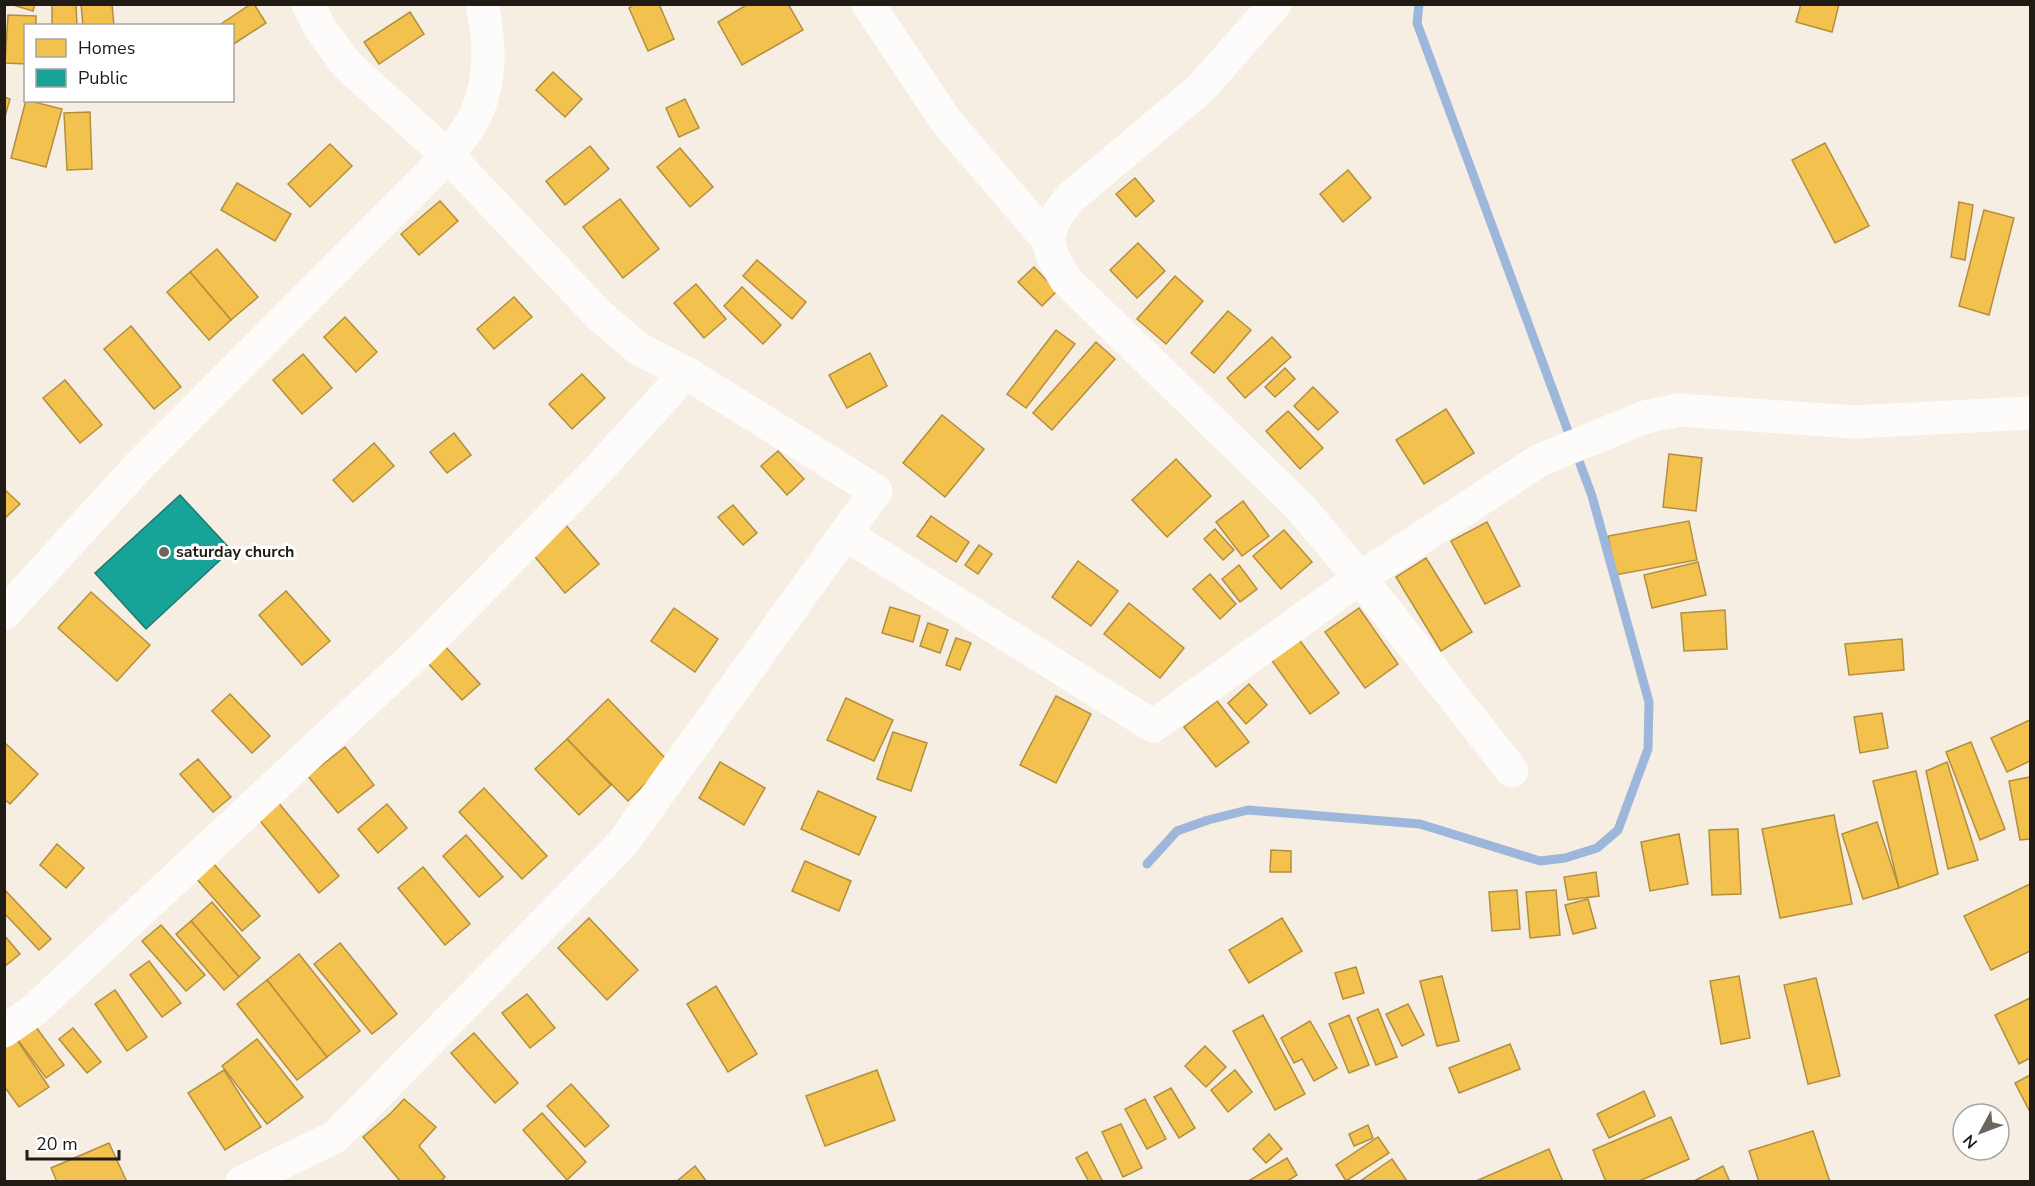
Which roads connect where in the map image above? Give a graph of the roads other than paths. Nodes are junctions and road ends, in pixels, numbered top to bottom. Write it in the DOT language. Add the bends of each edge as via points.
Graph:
graph roads {
  1 [pos="308,4"];
  2 [pos="482,4"];
  3 [pos="868,4"];
  4 [pos="1275,4"];
  5 [pos="448,156"];
  6 [pos="1048,240"];
  7 [pos="686,373"];
  8 [pos="2031,413"];
  9 [pos="845,534"];
  10 [pos="1360,578"];
  11 [pos="4,614"];
  12 [pos="1512,771"];
  13 [pos="4,1031"];
  14 [pos="242,1182"];
  1 -- 5 [label="street" via="347,65"];
  2 -- 5 [label="street" via="488,31 487,75 476,114"];
  3 -- 6 [label="street" via="946,121"];
  4 -- 6 [label="street" via="1201,88 1070,198 1054,218"];
  5 -- 7 [label="street" via="599,315 639,349"];
  5 -- 11 [label="street" via="137,468"];
  6 -- 10 [label="street" via="1052,259 1066,280 1300,507"];
  7 -- 9 [label="street" via="876,491"];
  7 -- 13 [label="street" via="598,470 423,648 42,1003"];
  8 -- 10 [label="street" via="1854,422 1679,410 1645,417 1540,460"];
  9 -- 10 [label="street" via="1153,726"];
  9 -- 14 [label="street" via="622,844 335,1137"];
  10 -- 12 [label="street"];
}
